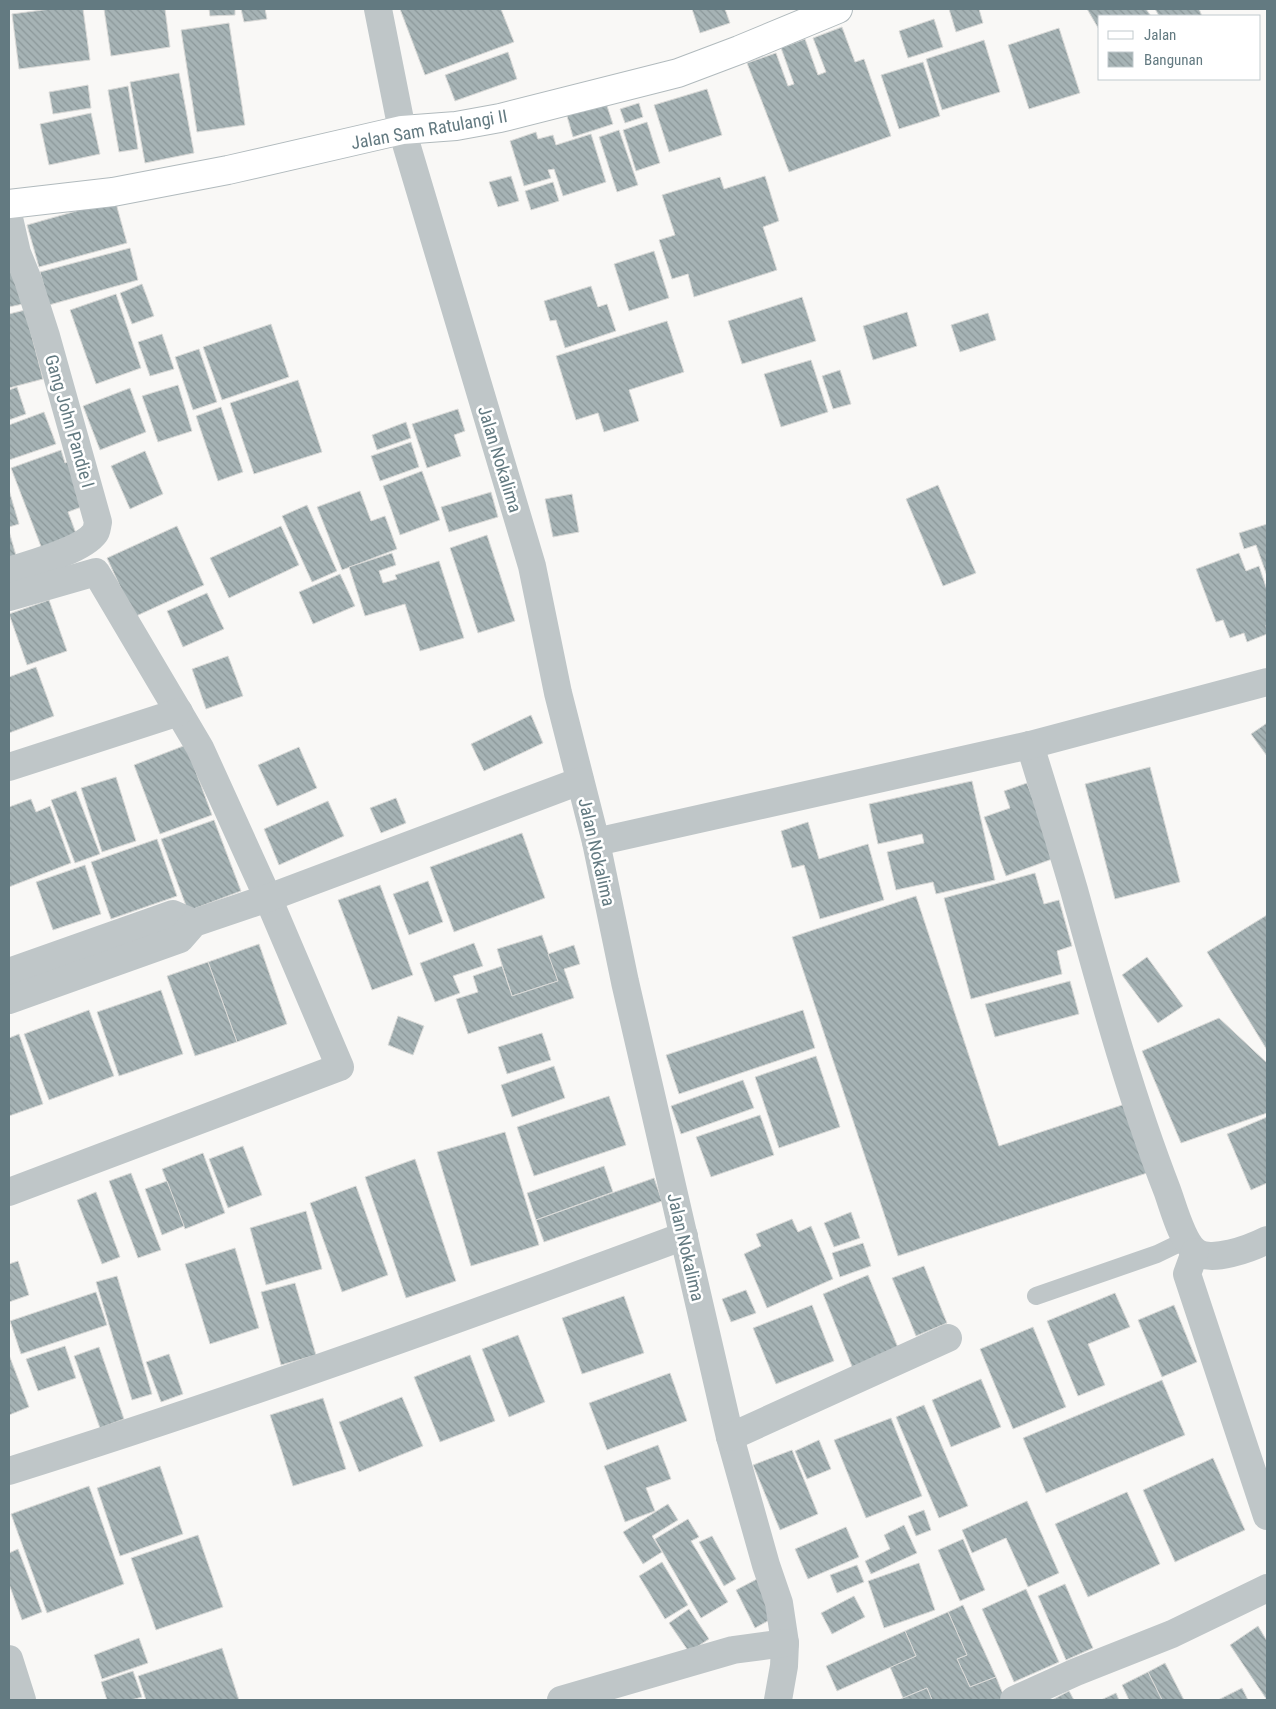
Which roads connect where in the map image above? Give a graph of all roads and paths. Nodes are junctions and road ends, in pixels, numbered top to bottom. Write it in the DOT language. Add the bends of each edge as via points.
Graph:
graph roads {
  1 [pos="378,9"];
  2 [pos="838,9"];
  3 [pos="402,130"];
  4 [pos="9,204"];
  5 [pos="9,218"];
  6 [pos="9,571"];
  7 [pos="9,597"];
  8 [pos="1267,682"];
  9 [pos="179,712"];
  10 [pos="1030,745"];
  11 [pos="9,767"];
  12 [pos="580,781"];
  13 [pos="596,842"];
  14 [pos="268,898"];
  15 [pos="194,923"];
  16 [pos="9,972"];
  17 [pos="9,1000"];
  18 [pos="9,1192"];
  19 [pos="684,1236"];
  20 [pos="1267,1240"];
  21 [pos="1191,1246"];
  22 [pos="1036,1296"];
  23 [pos="948,1338"];
  24 [pos="730,1437"];
  25 [pos="9,1471"];
  26 [pos="1267,1516"];
  27 [pos="1267,1588"];
  28 [pos="785,1643"];
  29 [pos="9,1659"];
  30 [pos="22,1700"];
  31 [pos="561,1700"];
  32 [pos="778,1700"];
  33 [pos="1014,1700"];
  1 -- 3 [label="street, Jalan Nokalima"];
  2 -- 3 [label="street, Jalan Sam Ratulangi II" via="678,73 500,118 456,126"];
  3 -- 4 [label="street, Jalan Sam Ratulangi II" via="228,170 122,190"];
  3 -- 12 [label="street, Jalan Nokalima" via="532,566"];
  5 -- 6 [label="street, Gang John Pandie I" via="98,522 95,533 69,550"];
  7 -- 9 [label="street" via="96,572"];
  8 -- 10 [label="street"];
  9 -- 11 [label="street"];
  9 -- 14 [label="street" via="200,748"];
  10 -- 13 [label="street"];
  10 -- 21 [label="street" via="1117,1046 1158,1168"];
  12 -- 13 [label="street, Jalan Nokalima"];
  12 -- 14 [label="street"];
  13 -- 19 [label="street, Jalan Nokalima"];
  14 -- 15 [label="street"];
  14 -- 18 [label="street" via="340,1067"];
  15 -- 16 [label="street" via="173,914"];
  15 -- 17 [label="street" via="180,938"];
  19 -- 24 [label="street, Jalan Nokalima"];
  19 -- 25 [label="street" via="452,1322"];
  20 -- 21 [label="street" via="1220,1256 1204,1256"];
  21 -- 22 [label="lane" via="1156,1254"];
  21 -- 26 [label="street" via="1188,1274"];
  23 -- 24 [label="street"];
  24 -- 28 [label="street, Jalan Nokalima" via="779,1603"];
  27 -- 33 [label="street" via="1172,1634"];
  28 -- 31 [label="street" via="733,1650"];
  28 -- 32 [label="street, Jalan Nokalima"];
  29 -- 30 [label="street"];
}
